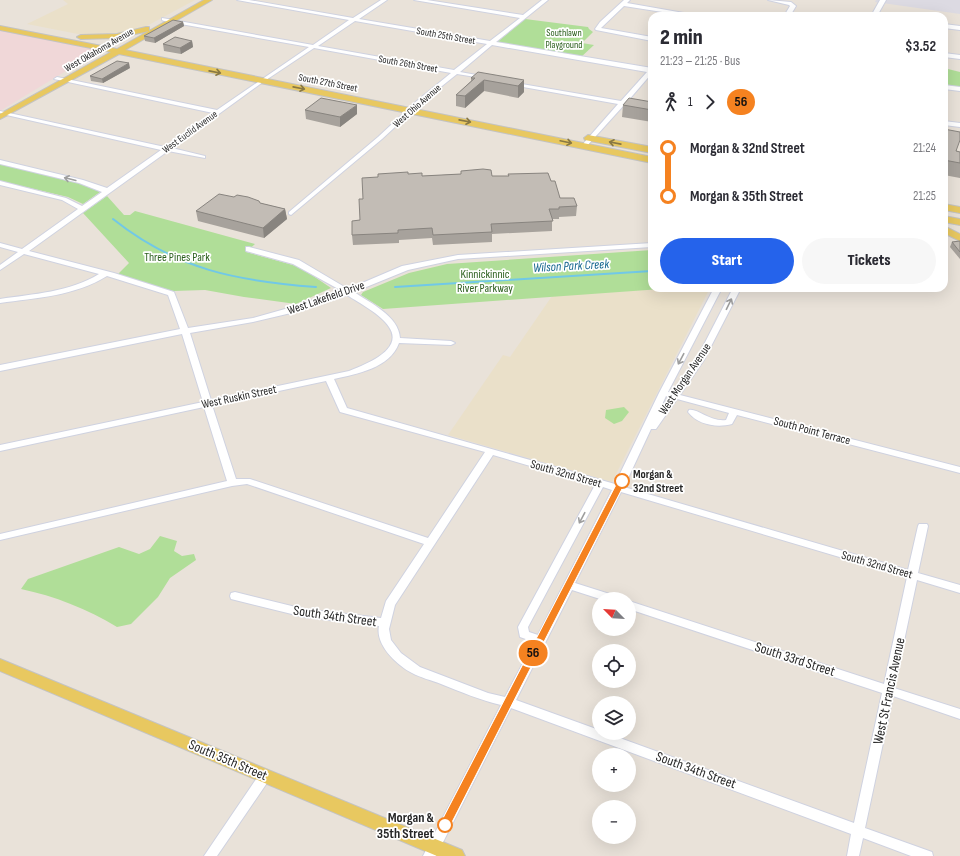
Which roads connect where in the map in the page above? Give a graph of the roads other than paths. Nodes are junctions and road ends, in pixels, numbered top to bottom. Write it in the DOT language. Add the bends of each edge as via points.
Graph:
graph roads {
  1 [pos="200,0"];
  2 [pos="209,0"];
  3 [pos="240,0"];
  4 [pos="384,0"];
  5 [pos="417,0"];
  6 [pos="545,0"];
  7 [pos="771,0"];
  8 [pos="883,0"];
  9 [pos="624,2"];
  10 [pos="677,12"];
  11 [pos="790,12"];
  12 [pos="876,12"];
  13 [pos="524,17"];
  14 [pos="164,19"];
  15 [pos="173,20"];
  16 [pos="353,20"];
  17 [pos="0,25"];
  18 [pos="948,26"];
  19 [pos="960,28"];
  20 [pos="146,29"];
  21 [pos="81,37"];
  22 [pos="648,37"];
  23 [pos="492,44"];
  24 [pos="314,46"];
  25 [pos="124,47"];
  26 [pos="114,49"];
  27 [pos="948,56"];
  28 [pos="960,57"];
  29 [pos="202,62"];
  30 [pos="193,67"];
  31 [pos="81,68"];
  32 [pos="648,69"];
  33 [pos="456,72"];
  34 [pos="648,74"];
  35 [pos="269,75"];
  36 [pos="57,79"];
  37 [pos="493,79"];
  38 [pos="66,81"];
  39 [pos="261,81"];
  40 [pos="508,82"];
  41 [pos="948,88"];
  42 [pos="960,89"];
  43 [pos="622,103"];
  44 [pos="648,107"];
  45 [pos="414,108"];
  46 [pos="218,112"];
  47 [pos="2,114"];
  48 [pos="948,124"];
  49 [pos="960,126"];
  50 [pos="535,127"];
  51 [pos="552,131"];
  52 [pos="519,132"];
  53 [pos="577,136"];
  54 [pos="590,138"];
  55 [pos="584,146"];
  56 [pos="167,149"];
  57 [pos="648,149"];
  58 [pos="614,152"];
  59 [pos="648,156"];
  60 [pos="203,157"];
  61 [pos="648,159"];
  62 [pos="0,162"];
  63 [pos="0,183"];
  64 [pos="107,191"];
  65 [pos="83,209"];
  66 [pos="291,213"];
  67 [pos="948,220"];
  68 [pos="960,222"];
  69 [pos="948,231"];
  70 [pos="960,238"];
  71 [pos="0,245"];
  72 [pos="648,245"];
  73 [pos="249,249"];
  74 [pos="23,252"];
  75 [pos="0,268"];
  76 [pos="105,274"];
  77 [pos="346,292"];
  78 [pos="716,292"];
  79 [pos="735,292"];
  80 [pos="0,301"];
  81 [pos="185,331"];
  82 [pos="396,340"];
  83 [pos="451,343"];
  84 [pos="0,368"];
  85 [pos="329,378"];
  86 [pos="663,393"];
  87 [pos="674,395"];
  88 [pos="208,404"];
  89 [pos="735,411"];
  90 [pos="692,412"];
  91 [pos="639,446"];
  92 [pos="0,448"];
  93 [pos="491,451"];
  94 [pos="960,470"];
  95 [pos="232,483"];
  96 [pos="600,484"];
  97 [pos="618,489"];
  98 [pos="923,526"];
  99 [pos="0,537"];
  100 [pos="430,542"];
  101 [pos="913,576"];
  102 [pos="569,585"];
  103 [pos="960,590"];
  104 [pos="592,592"];
  105 [pos="235,596"];
  106 [pos="636,607"];
  107 [pos="384,622"];
  108 [pos="540,640"];
  109 [pos="0,665"];
  110 [pos="889,690"];
  111 [pos="508,702"];
  112 [pos="960,714"];
  113 [pos="265,776"];
  114 [pos="858,830"];
  115 [pos="431,851"];
  116 [pos="210,856"];
  117 [pos="456,856"];
  118 [pos="853,856"];
  119 [pos="927,856"];
  1 -- 14 [label="main road, West Oklahoma Avenue"];
  2 -- 15 [label="main road, West Oklahoma Avenue"];
  3 -- 16 [label="street, South 25th Street"];
  4 -- 16 [label="street, West Euclid Avenue"];
  5 -- 13 [label="street"];
  6 -- 13 [label="street, West Ohio Avenue"];
  7 -- 11 [label="street" via="791,4 793,6"];
  8 -- 12 [label="street"];
  9 -- 10 [label="street"];
  9 -- 22 [label="street" via="598,29"];
  13 -- 23 [label="street, West Ohio Avenue"];
  14 -- 15 [label="street, South 26th Street"];
  14 -- 20 [label="main road, West Oklahoma Avenue"];
  15 -- 24 [label="street, South 26th Street"];
  15 -- 25 [label="main road, West Oklahoma Avenue"];
  16 -- 23 [label="street, South 25th Street"];
  16 -- 24 [label="street, West Euclid Avenue"];
  17 -- 21 [label="main road, South 27th Street" via="8,24"];
  17 -- 26 [label="main road, South 27th Street"];
  18 -- 19 [label="street"];
  20 -- 21 [label="main road" via="117,36"];
  20 -- 26 [label="main road, West Oklahoma Avenue"];
  21 -- 26 [label="main road, South 27th Street"];
  23 -- 32 [label="street, South 25th Street"];
  23 -- 33 [label="street, West Ohio Avenue"];
  24 -- 33 [label="street, South 26th Street"];
  24 -- 35 [label="street, West Euclid Avenue"];
  25 -- 26 [label="main road, West Oklahoma Avenue"];
  25 -- 29 [label="main road, South 27th Street"];
  26 -- 30 [label="main road, South 27th Street"];
  26 -- 31 [label="main road, West Oklahoma Avenue"];
  27 -- 28 [label="street"];
  29 -- 30 [label="main road"];
  29 -- 35 [label="main road, South 27th Street"];
  30 -- 39 [label="main road, South 27th Street, one-way"];
  31 -- 36 [label="main road, West Oklahoma Avenue"];
  31 -- 38 [label="main road, West Oklahoma Avenue"];
  33 -- 37 [label="street, South 26th Street"];
  33 -- 45 [label="street, West Ohio Avenue"];
  34 -- 43 [label="street"];
  35 -- 39 [label="street, West Euclid Avenue"];
  35 -- 45 [label="main road, South 27th Street"];
  36 -- 38 [label="street"];
  36 -- 47 [label="main road, West Oklahoma Avenue"];
  38 -- 46 [label="street"];
  38 -- 47 [label="main road, West Oklahoma Avenue"];
  39 -- 45 [label="main road, South 27th Street, one-way"];
  39 -- 46 [label="street, West Euclid Avenue"];
  40 -- 43 [label="street"];
  41 -- 42 [label="street"];
  43 -- 44 [label="street"];
  43 -- 54 [label="street"];
  45 -- 50 [label="main road" via="448,114 459,113"];
  45 -- 52 [label="main road, South 27th Street, one-way"];
  45 -- 66 [label="street, West Ohio Avenue"];
  46 -- 56 [label="street, West Euclid Avenue"];
  47 -- 56 [label="street"];
  48 -- 49 [label="street"];
  50 -- 51 [label="main road"];
  50 -- 52 [label="main road"];
  52 -- 55 [label="main road, South 27th Street, one-way"];
  53 -- 54 [label="main road"];
  54 -- 55 [label="street"];
  57 -- 54 [label="main road, one-way"];
  55 -- 58 [label="main road, South 27th Street"];
  56 -- 60 [label="street"];
  56 -- 64 [label="street, West Euclid Avenue"];
  58 -- 59 [label="main road"];
  58 -- 61 [label="main road, South 27th Street"];
  64 -- 62 [label="street, one-way"];
  63 -- 65 [label="street" via="64,199"];
  64 -- 65 [label="street, West Euclid Avenue"];
  65 -- 74 [label="street, West Euclid Avenue"];
  67 -- 68 [label="main road"];
  69 -- 70 [label="main road"];
  71 -- 74 [label="street"];
  72 -- 77 [label="street, West Lakefield Drive" via="436,260 405,268"];
  73 -- 77 [label="street" via="310,268"];
  74 -- 75 [label="street, West Euclid Avenue"];
  74 -- 76 [label="street"];
  76 -- 80 [label="street" via="83,286"];
  76 -- 81 [label="street" via="171,294"];
  77 -- 81 [label="street, West Lakefield Drive" via="253,320"];
  77 -- 82 [label="street" via="393,325"];
  78 -- 86 [label="street, West Morgan Avenue, one-way"];
  87 -- 79 [label="street, West Morgan Avenue, one-way" via="700,360"];
  81 -- 84 [label="street, West Lakefield Drive"];
  81 -- 88 [label="street"];
  82 -- 83 [label="street"];
  82 -- 85 [label="street, West Ruskin Street" via="389,353 376,362 351,373"];
  85 -- 88 [label="street, West Ruskin Street"];
  85 -- 93 [label="street, South 32nd Street" via="343,410"];
  86 -- 87 [label="street, South Point Terrace"];
  86 -- 91 [label="street, West Morgan Avenue"];
  87 -- 89 [label="street, South Point Terrace"];
  87 -- 91 [label="street, West Morgan Avenue"];
  88 -- 92 [label="street, West Ruskin Street"];
  88 -- 95 [label="street"];
  89 -- 90 [label="street" via="730,422 724,424 699,418"];
  89 -- 94 [label="street, South Point Terrace"];
  91 -- 97 [label="street, West Morgan Avenue"];
  93 -- 96 [label="street, South 32nd Street"];
  93 -- 100 [label="street"];
  95 -- 99 [label="street"];
  95 -- 100 [label="street" via="247,481"];
  96 -- 97 [label="street, South 32nd Street"];
  96 -- 108 [label="street, one-way" via="523,628 524,634"];
  97 -- 101 [label="street, South 32nd Street"];
  97 -- 102 [label="street, West Morgan Avenue"];
  98 -- 101 [label="street, West St Francis Avenue"];
  100 -- 107 [label="street" via="390,604"];
  101 -- 103 [label="street, South 32nd Street"];
  101 -- 110 [label="street, West St Francis Avenue"];
  102 -- 104 [label="street"];
  102 -- 108 [label="street, West Morgan Avenue"];
  105 -- 107 [label="street, South 34th Street" via="304,613"];
  106 -- 110 [label="street, South 33rd Street"];
  107 -- 111 [label="street, South 34th Street" via="386,641 397,656 416,670 487,697"];
  108 -- 111 [label="street, West Morgan Avenue"];
  109 -- 113 [label="main road, South 35th Street"];
  110 -- 112 [label="street, South 33rd Street"];
  110 -- 114 [label="street, West St Francis Avenue"];
  111 -- 114 [label="street, South 34th Street"];
  111 -- 115 [label="street, West Morgan Avenue"];
  113 -- 115 [label="main road, South 35th Street"];
  113 -- 116 [label="street"];
  114 -- 118 [label="street, West St Francis Avenue"];
  114 -- 119 [label="street, South 34th Street"];
  115 -- 117 [label="main road, South 35th Street"];
}
